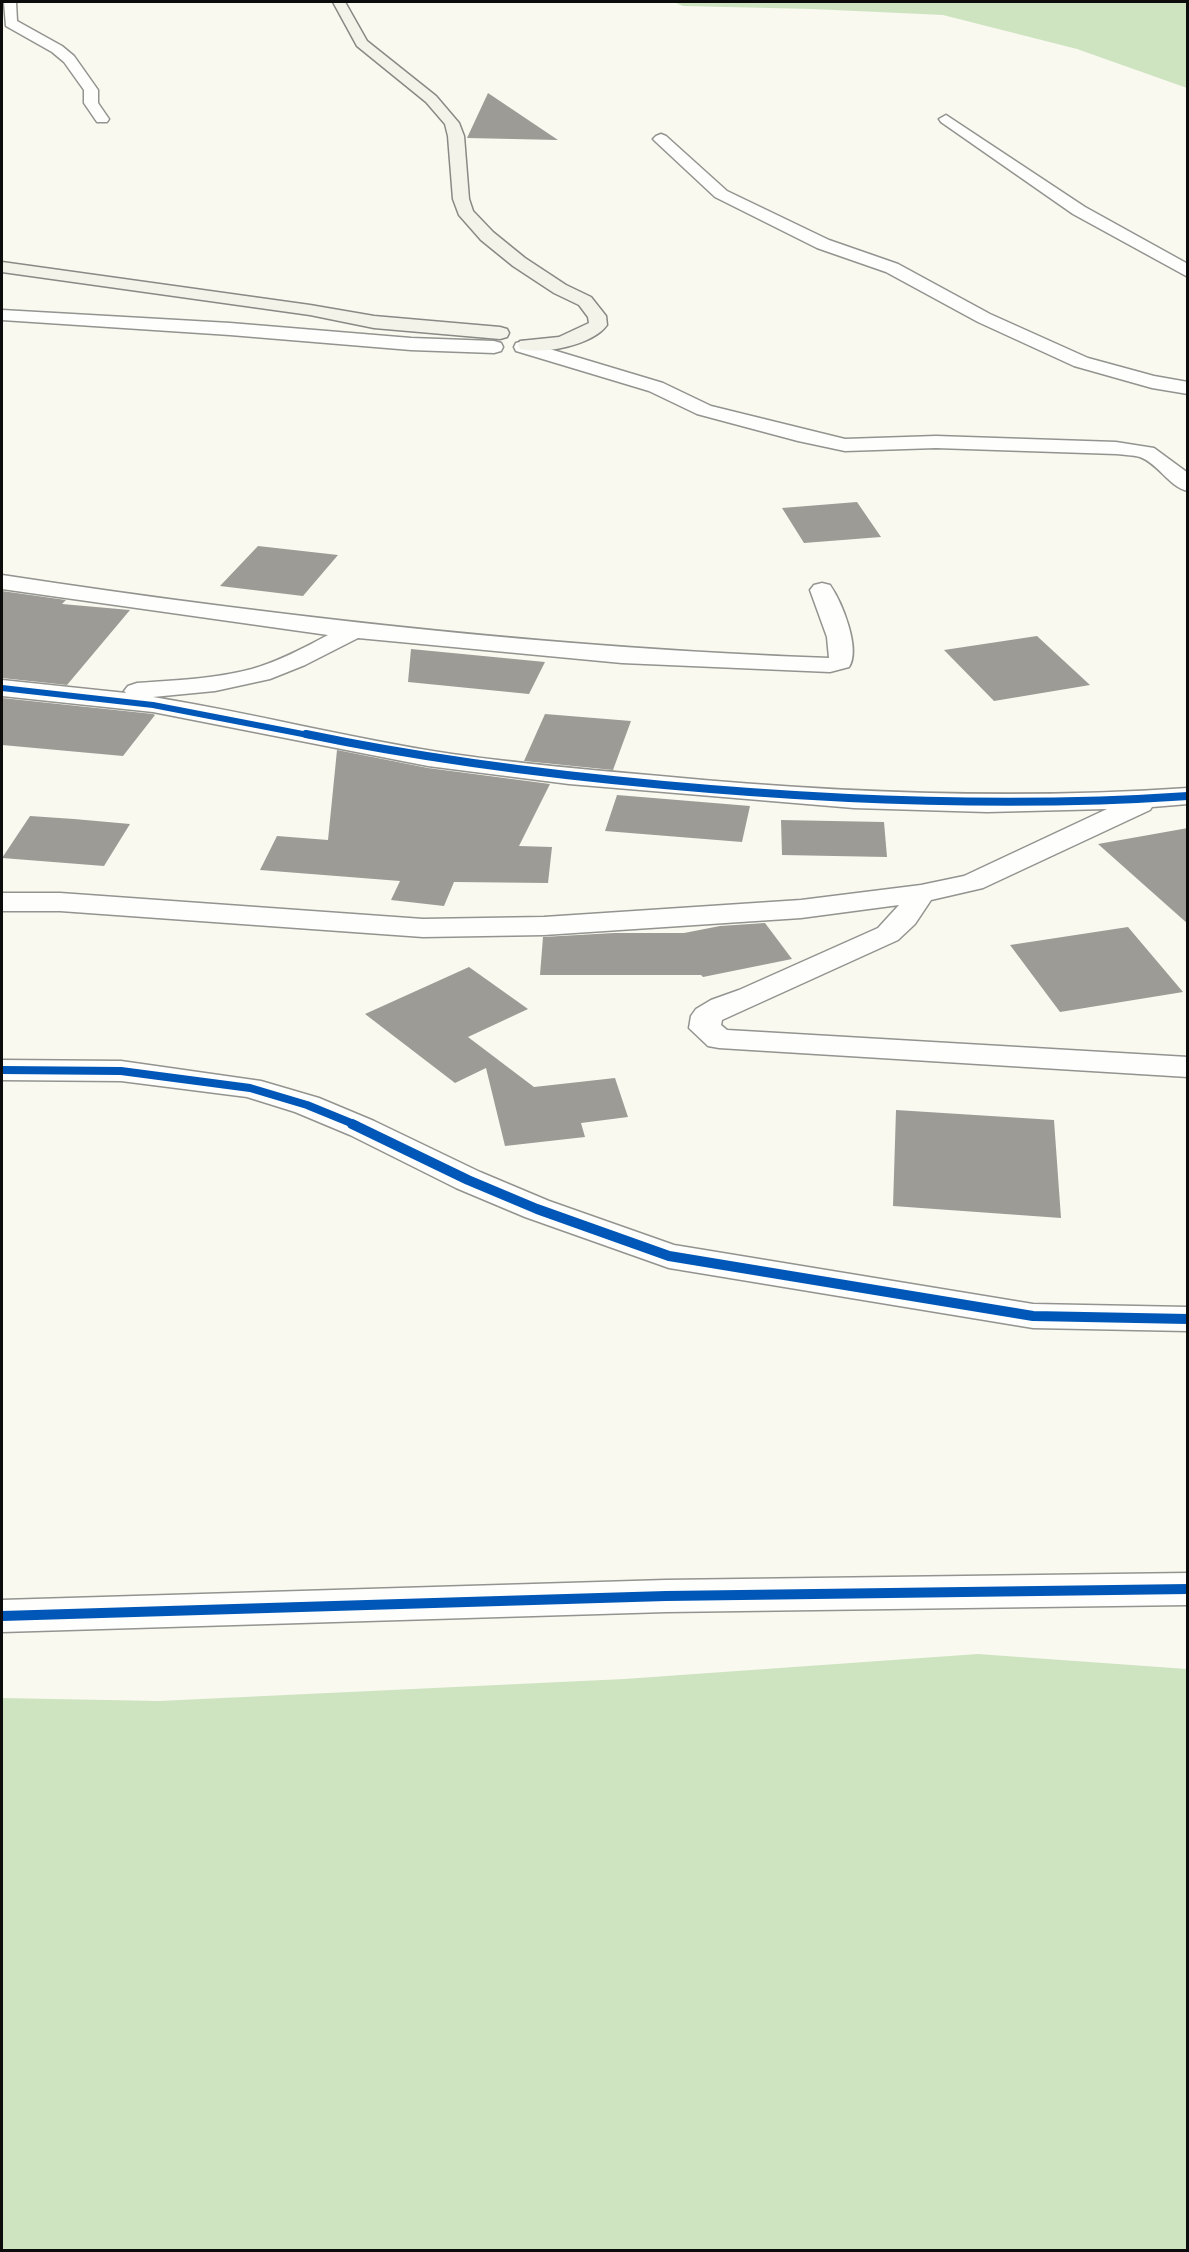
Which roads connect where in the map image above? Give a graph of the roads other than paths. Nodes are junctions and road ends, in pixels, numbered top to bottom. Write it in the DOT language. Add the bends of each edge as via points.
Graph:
graph roads {
  1 [pos="10,2"];
  2 [pos="339,2"];
  3 [pos="946,118"];
  4 [pos="102,119"];
  5 [pos="661,139"];
  6 [pos="2,267"];
  7 [pos="1188,272"];
  8 [pos="560,289"];
  9 [pos="566,308"];
  10 [pos="2,315"];
  11 [pos="542,327"];
  12 [pos="494,341"];
  13 [pos="524,342"];
  14 [pos="1188,388"];
  15 [pos="1188,486"];
  16 [pos="2,582"];
  17 [pos="822,590"];
  18 [pos="353,631"];
  19 [pos="2,688"];
  20 [pos="90,696"];
  21 [pos="1188,796"];
  22 [pos="1151,799"];
  23 [pos="921,894"];
  24 [pos="2,902"];
  25 [pos="1188,1067"];
  26 [pos="2,1070"];
  27 [pos="1188,1319"];
  28 [pos="1188,1588"];
  29 [pos="2,1616"];
  1 -- 4 [label="street" via="10,23 69,60 91,90 91,103"];
  2 -- 8 [label="main road" via="362,43 448,116 456,136 465,212 486,236"];
  3 -- 7 [label="street" via="1099,223"];
  5 -- 14 [label="street" via="721,194 823,244 892,268 984,318 1082,362"];
  6 -- 12 [label="main road" via="310,310 374,321 410,332"];
  8 -- 9 [label="main road"];
  8 -- 13 [label="main road" via="591,307 598,325 554,344"];
  10 -- 12 [label="street" via="411,344"];
  11 -- 13 [label="main road"];
  12 -- 13 [label="main road"];
  13 -- 15 [label="street" via="656,387 704,410 805,437 845,445 936,442 1116,448 1147,452"];
  16 -- 18 [label="street"];
  17 -- 18 [label="street" via="843,657 830,666 682,661 517,649"];
  18 -- 20 [label="street" via="299,660 260,674"];
  19 -- 20 [label="street"];
  20 -- 22 [label="street" via="175,708 429,758 765,795 923,804"];
  21 -- 22 [label="street"];
  22 -- 23 [label="street" via="973,882"];
  23 -- 24 [label="street" via="801,909 544,926 423,928 60,902"];
  23 -- 25 [label="street" via="888,934 722,1007 707,1016 705,1028 719,1039"];
  26 -- 27 [label="street" via="121,1071 250,1088 308,1105 537,1209 669,1256 1033,1316"];
  28 -- 29 [label="street" via="666,1596"];
}
